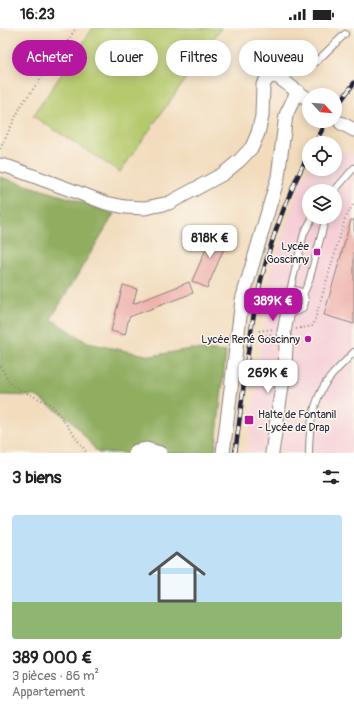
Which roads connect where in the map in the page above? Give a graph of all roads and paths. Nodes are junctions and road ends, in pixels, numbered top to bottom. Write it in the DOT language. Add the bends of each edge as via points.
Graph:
graph roads {
  1 [pos="76,28"];
  2 [pos="345,34"];
  3 [pos="318,60"];
  4 [pos="272,76"];
  5 [pos="297,92"];
  6 [pos="302,95"];
  7 [pos="342,124"];
  8 [pos="354,130"];
  9 [pos="0,149"];
  10 [pos="0,165"];
  11 [pos="354,168"];
  12 [pos="340,184"];
  13 [pos="354,203"];
  14 [pos="309,224"];
  15 [pos="324,224"];
  16 [pos="290,291"];
  17 [pos="303,295"];
  18 [pos="288,311"];
  19 [pos="259,331"];
  20 [pos="278,331"];
  21 [pos="258,337"];
  22 [pos="354,352"];
  23 [pos="0,366"];
  24 [pos="87,453"];
  25 [pos="135,453"];
  26 [pos="160,453"];
  27 [pos="223,453"];
  28 [pos="272,453"];
  29 [pos="309,453"];
  1 -- 9 [label="path" via="22,104"];
  2 -- 3 [label="lane"];
  4 -- 5 [label="street"];
  4 -- 10 [label="street" via="264,85 262,116 252,147 223,174 169,203 145,208 125,207"];
  5 -- 6 [label="street"];
  5 -- 27 [label="street" via="286,115 278,177 242,300"];
  7 -- 8 [label="street"];
  11 -- 12 [label="lane"];
  13 -- 20 [label="path" via="345,219 313,326"];
  14 -- 16 [label="lane" via="304,233"];
  15 -- 17 [label="lane"];
  16 -- 17 [label="lane" via="297,291"];
  16 -- 18 [label="lane" via="283,298 283,306"];
  17 -- 18 [label="lane" via="305,302 302,309 295,313"];
  18 -- 20 [label="street"];
  19 -- 20 [label="path"];
  20 -- 21 [label="path"];
  20 -- 28 [label="street" via="286,346"];
  22 -- 29 [label="lane" via="326,383 319,396 309,433"];
  23 -- 24 [label="path" via="12,386 52,405"];
  25 -- 26 [label="street" via="146,449"];
}
